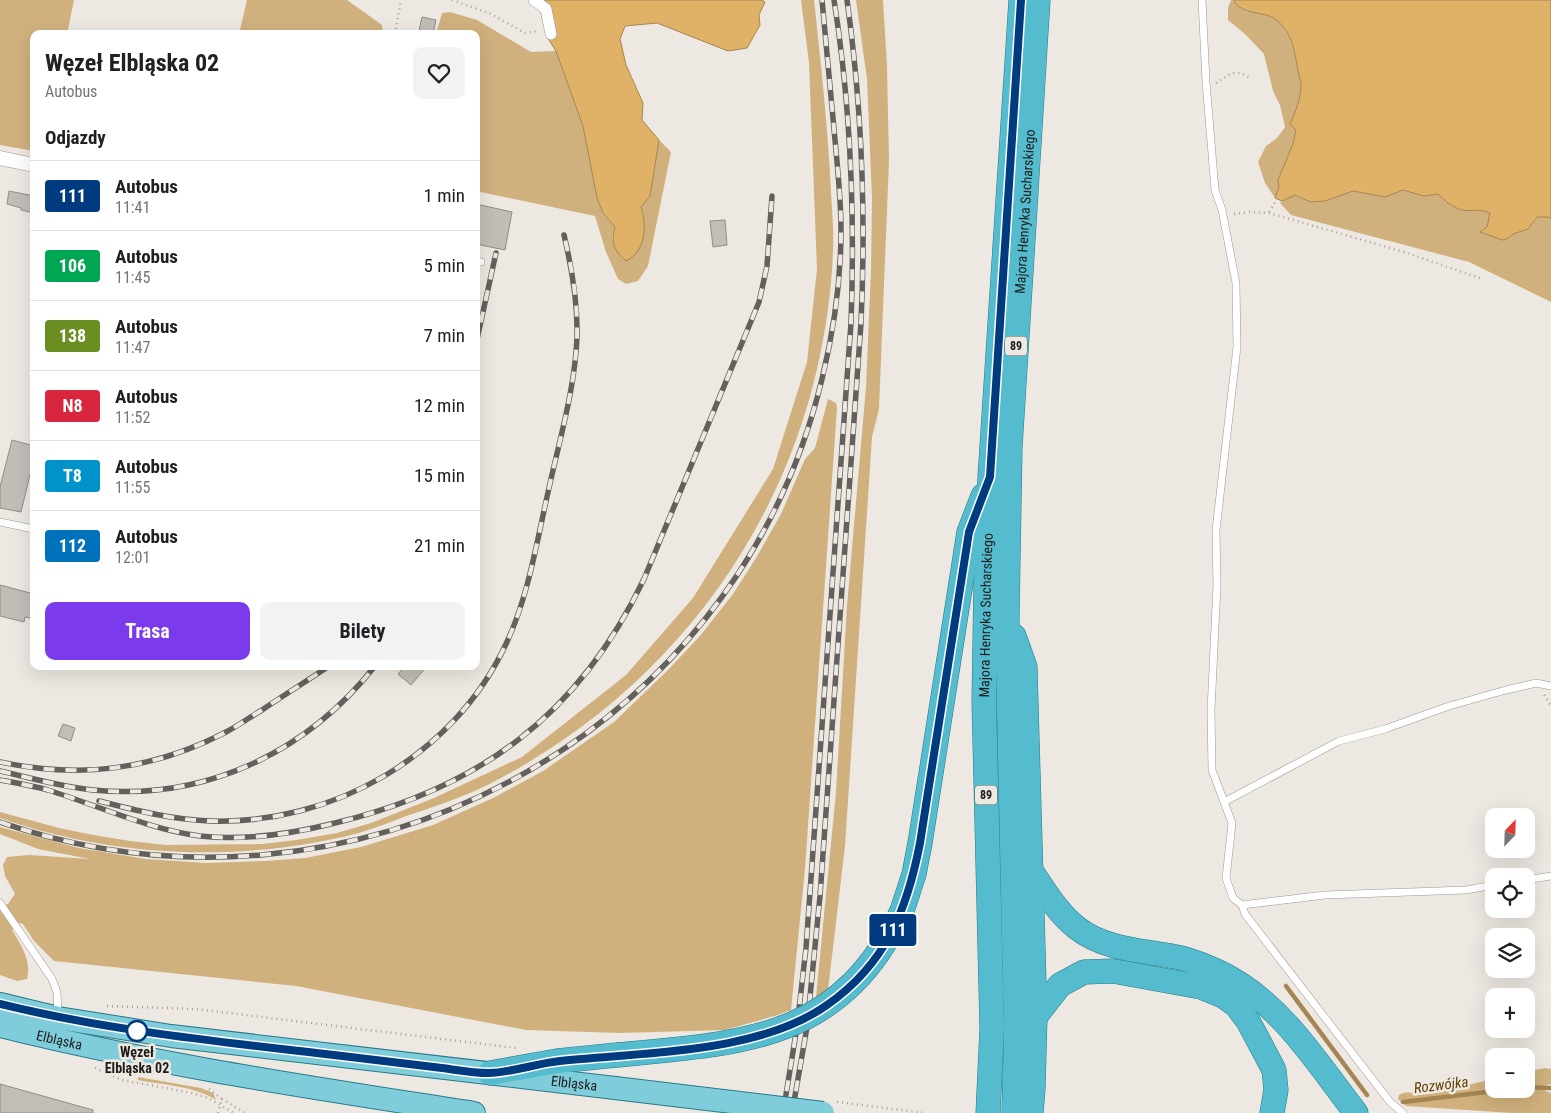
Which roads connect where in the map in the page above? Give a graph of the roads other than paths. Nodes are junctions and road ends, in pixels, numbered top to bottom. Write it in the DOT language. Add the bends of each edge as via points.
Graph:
graph roads {
  1 [pos="534,0"];
  2 [pos="1021,0"];
  3 [pos="1038,0"];
  4 [pos="1202,0"];
  5 [pos="551,32"];
  6 [pos="1024,74"];
  7 [pos="0,158"];
  8 [pos="30,164"];
  9 [pos="990,477"];
  10 [pos="0,522"];
  11 [pos="30,528"];
  12 [pos="1007,618"];
  13 [pos="1551,686"];
  14 [pos="1224,802"];
  15 [pos="1030,869"];
  16 [pos="1551,876"];
  17 [pos="1535,879"];
  18 [pos="1485,887"];
  19 [pos="1,905"];
  20 [pos="1242,905"];
  21 [pos="0,1004"];
  22 [pos="1035,1017"];
  23 [pos="58,1018"];
  24 [pos="0,1026"];
  25 [pos="490,1073"];
  26 [pos="474,1113"];
  27 [pos="823,1113"];
  28 [pos="988,1113"];
  29 [pos="1014,1113"];
  30 [pos="1031,1113"];
  31 [pos="1272,1113"];
  32 [pos="1356,1113"];
  33 [pos="1403,1113"];
  1 -- 5 [label="street" via="546,9"];
  2 -- 6 [label="highway, Majora Henryka Sucharskiego / 89"];
  3 -- 6 [label="highway, Majora Henryka Sucharskiego / 89"];
  4 -- 14 [label="lane" via="1215,190 1236,283 1237,347 1216,530 1218,585 1211,710 1212,770"];
  6 -- 9 [label="highway, Majora Henryka Sucharskiego / 89"];
  6 -- 12 [label="highway, Majora Henryka Sucharskiego / 89"];
  7 -- 8 [label="street"];
  9 -- 25 [label="highway, bridge" via="969,532 914,874 892,932 862,975 847,990 811,1015 758,1037 689,1048 557,1061"];
  9 -- 28 [label="highway, Majora Henryka Sucharskiego / 89" via="984,702 992,1028"];
  10 -- 11 [label="lane"];
  12 -- 15 [label="highway" via="1025,667"];
  12 -- 29 [label="highway, Majora Henryka Sucharskiego / 89" via="1016,1030"];
  13 -- 14 [label="lane" via="1536,683 1506,690 1339,741"];
  14 -- 20 [label="lane" via="1232,822 1226,878 1233,898"];
  15 -- 22 [label="highway"];
  15 -- 32 [label="highway" via="1059,912 1078,929 1098,940 1120,948 1184,959 1240,983 1289,1027"];
  16 -- 17 [label="lane"];
  18 -- 20 [label="lane" via="1325,895"];
  19 -- 23 [label="lane" via="52,979 57,992"];
  20 -- 33 [label="lane" via="1380,1090"];
  21 -- 23 [label="main road, Elbląska"];
  22 -- 30 [label="highway"];
  22 -- 31 [label="highway" via="1060,985 1084,972 1113,971 1201,987 1216,993 1236,1005 1274,1070 1276,1090"];
  23 -- 25 [label="main road, Elbląska" via="171,1036"];
  24 -- 26 [label="main road, Elbląska" via="292,1084"];
  25 -- 27 [label="main road, Elbląska, bridge"];
}
